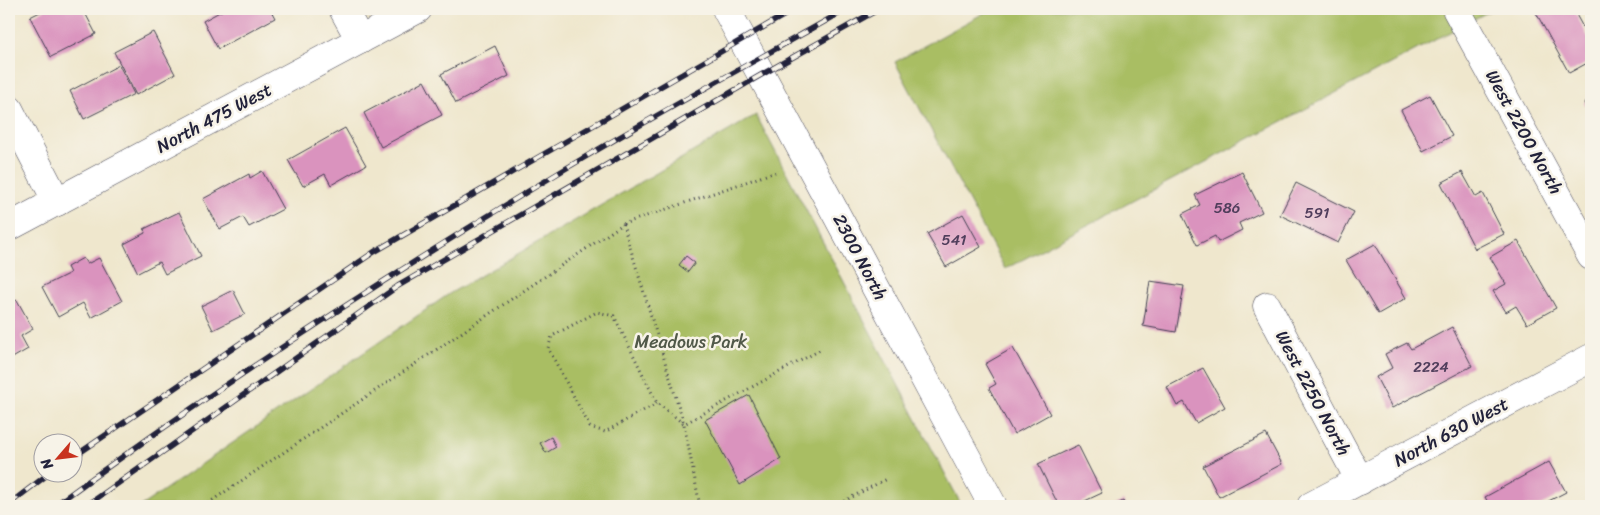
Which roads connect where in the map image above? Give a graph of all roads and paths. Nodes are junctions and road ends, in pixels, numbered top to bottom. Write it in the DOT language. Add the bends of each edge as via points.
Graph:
graph roads {
  1 [pos="343,9"];
  2 [pos="418,9"];
  3 [pos="726,9"];
  4 [pos="1456,9"];
  5 [pos="360,40"];
  6 [pos="9,109"];
  7 [pos="776,172"];
  8 [pos="57,202"];
  9 [pos="623,224"];
  10 [pos="9,227"];
  11 [pos="1591,256"];
  12 [pos="1267,306"];
  13 [pos="822,349"];
  14 [pos="1591,358"];
  15 [pos="657,403"];
  16 [pos="684,424"];
  17 [pos="888,478"];
  18 [pos="1360,480"];
  19 [pos="204,506"];
  20 [pos="700,506"];
  21 [pos="835,506"];
  22 [pos="993,506"];
  23 [pos="1311,506"];
  1 -- 5 [label="street"];
  2 -- 5 [label="street, North 475 West"];
  3 -- 22 [label="street, 2300 North"];
  4 -- 11 [label="street, West 2200 North"];
  5 -- 8 [label="street, North 475 West"];
  6 -- 8 [label="street"];
  7 -- 9 [label="path"];
  8 -- 10 [label="street, North 475 West"];
  9 -- 16 [label="path"];
  9 -- 19 [label="path"];
  12 -- 18 [label="street, West 2250 North"];
  13 -- 16 [label="path"];
  14 -- 18 [label="street, North 630 West"];
  15 -- 15 [label="path" via="614,316 597,312 552,336 548,348 590,427 604,432"];
  15 -- 16 [label="path"];
  16 -- 20 [label="path"];
  17 -- 21 [label="path"];
  18 -- 23 [label="street, North 630 West"];
}
